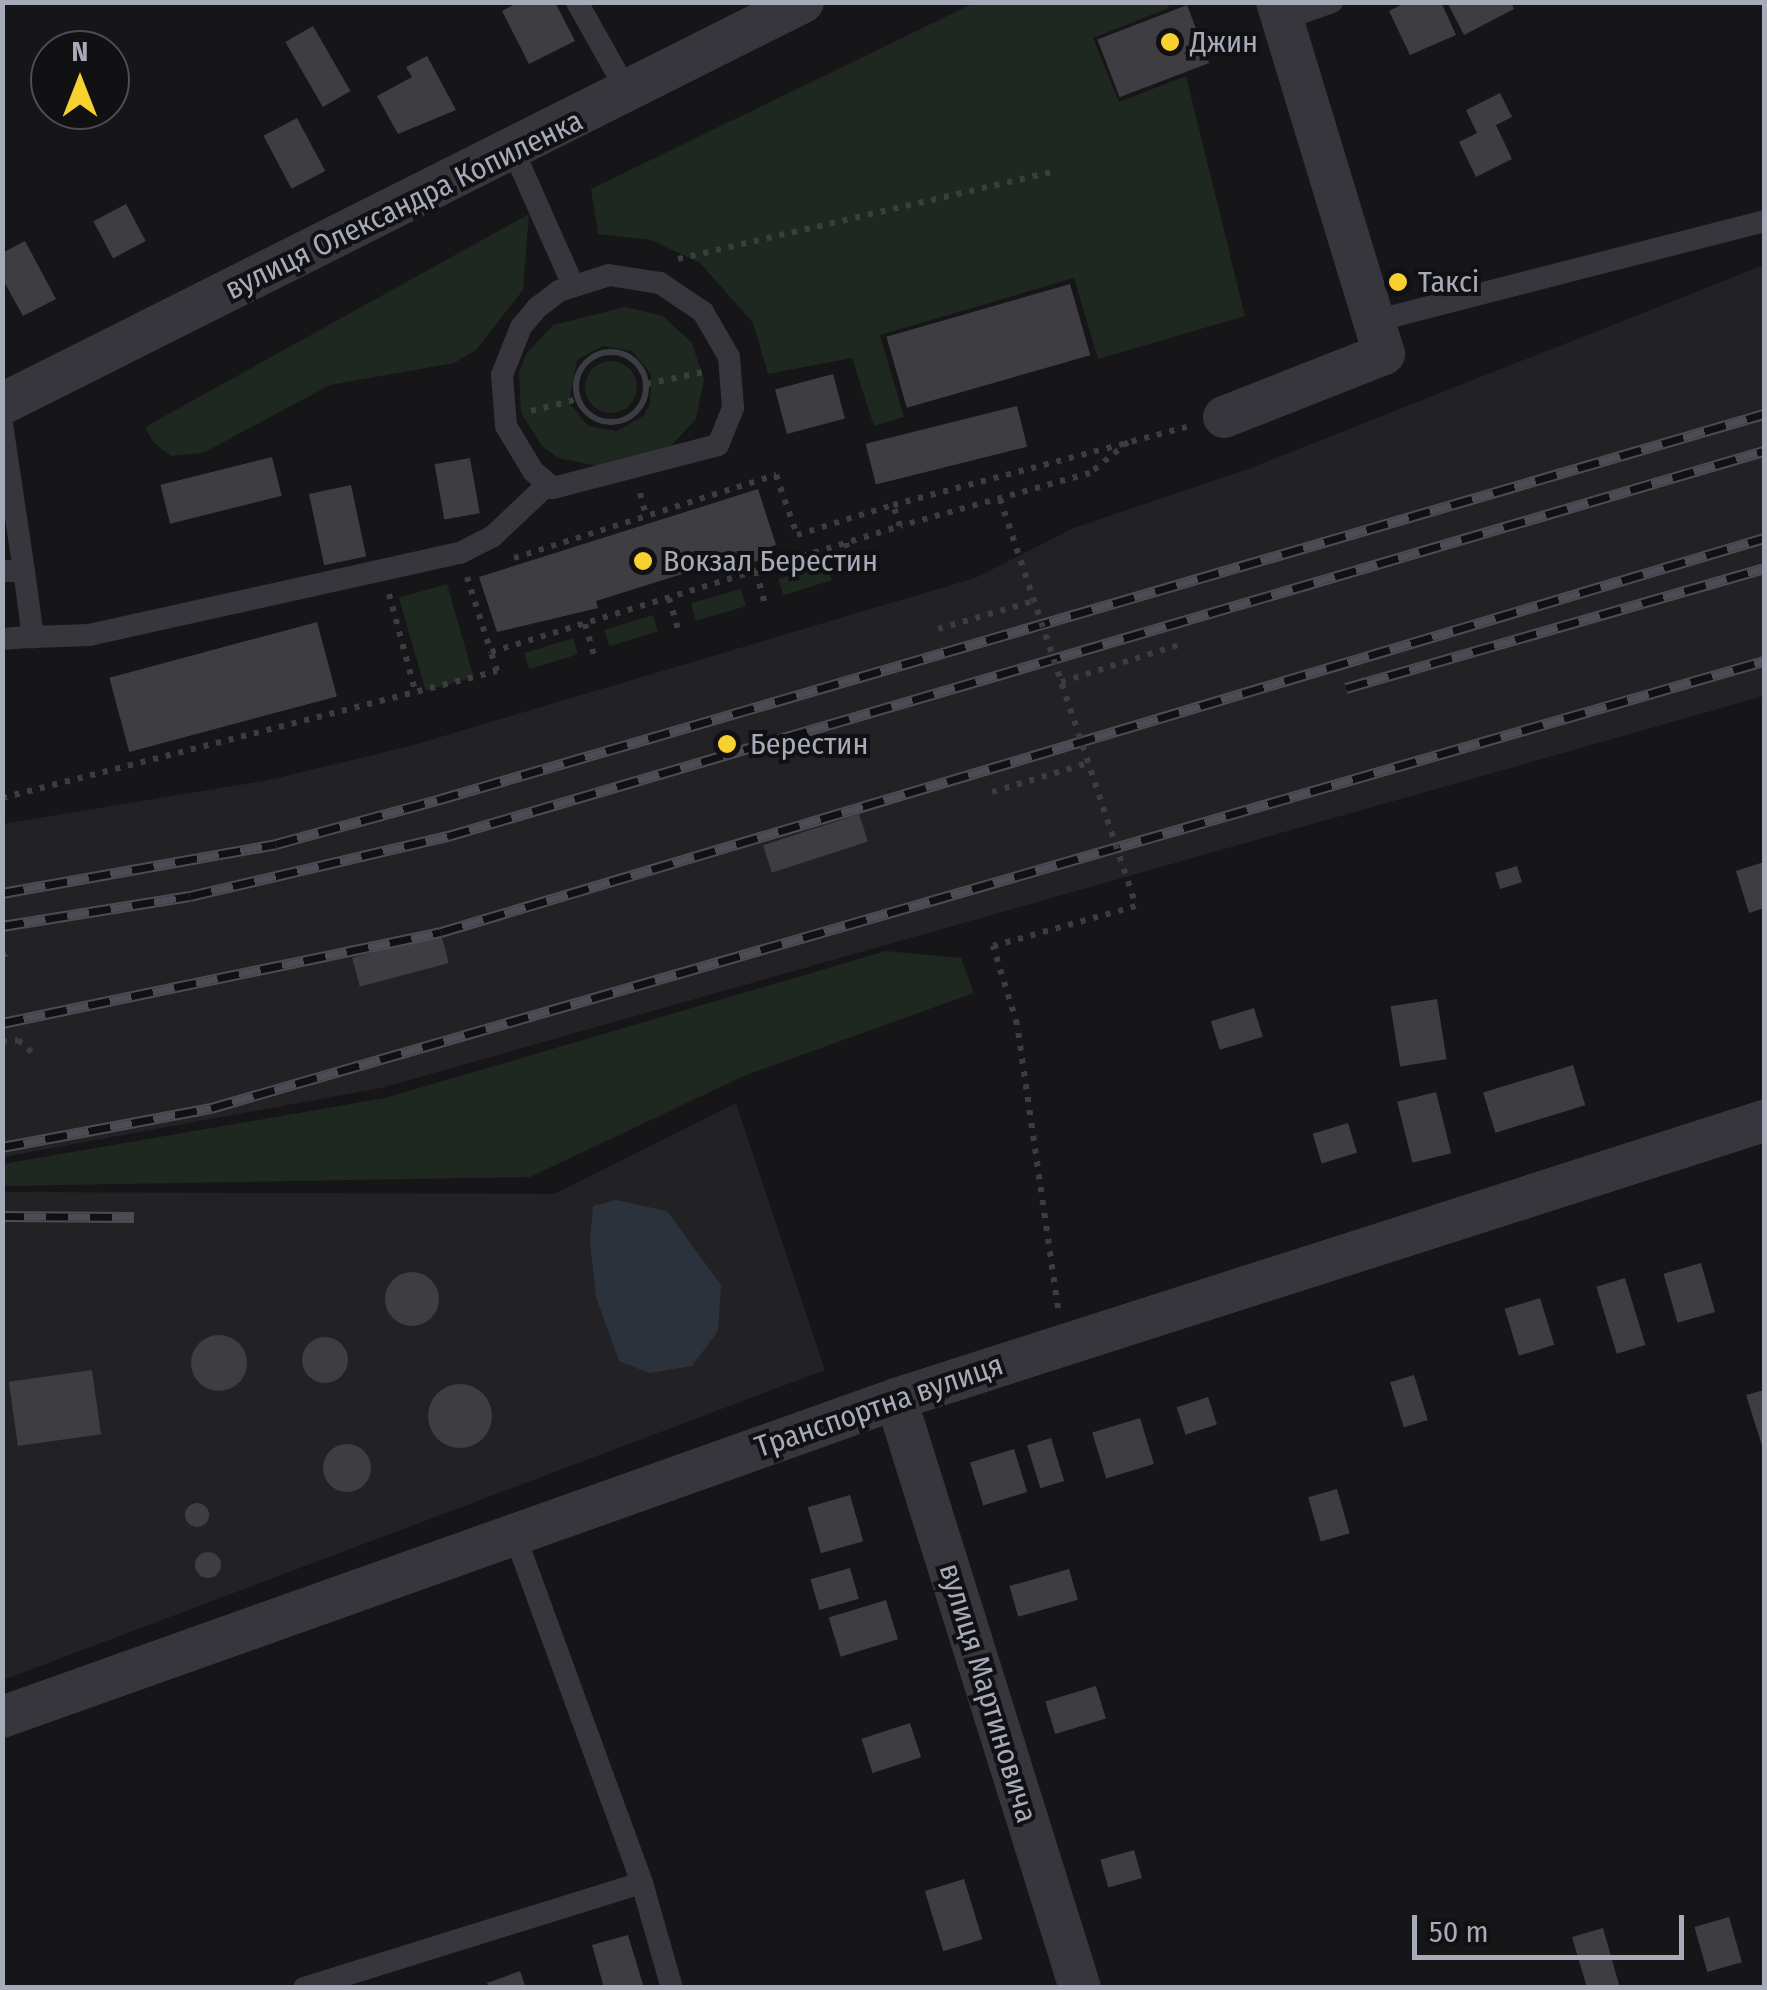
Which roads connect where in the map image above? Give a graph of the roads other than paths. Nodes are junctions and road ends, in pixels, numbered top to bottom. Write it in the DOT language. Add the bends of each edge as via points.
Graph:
graph roads {
  1 [pos="577,2"];
  2 [pos="803,2"];
  3 [pos="1332,2"];
  4 [pos="1279,11"];
  5 [pos="628,93"];
  6 [pos="514,152"];
  7 [pos="1764,221"];
  8 [pos="573,285"];
  9 [pos="1371,322"];
  10 [pos="2,404"];
  11 [pos="1224,417"];
  12 [pos="2,424"];
  13 [pos="548,484"];
  14 [pos="13,571"];
  15 [pos="32,637"];
  16 [pos="2,639"];
  17 [pos="1764,1121"];
  18 [pos="896,1399"];
  19 [pos="514,1533"];
  20 [pos="2,1718"];
  21 [pos="642,1882"];
  22 [pos="304,1988"];
  23 [pos="672,1988"];
  24 [pos="1080,1988"];
  1 -- 5 [label="lane"];
  2 -- 5 [label="street, вулиця Олександра Копиленка"];
  3 -- 4 [label="lane"];
  4 -- 9 [label="street"];
  5 -- 6 [label="street, вулиця Олександра Копиленка"];
  6 -- 8 [label="lane"];
  6 -- 10 [label="street, вулиця Олександра Копиленка"];
  7 -- 9 [label="lane"];
  8 -- 13 [label="lane" via="521,326 502,375 506,426 517,450"];
  8 -- 13 [label="lane" via="635,276 683,295 719,332 729,357 733,408 718,445"];
  9 -- 11 [label="street" via="1384,354"];
  12 -- 14 [label="lane"];
  13 -- 15 [label="lane" via="463,563 383,570 88,635"];
  14 -- 15 [label="lane"];
  15 -- 16 [label="lane"];
  17 -- 18 [label="street, Транспортна вулиця"];
  18 -- 19 [label="street, Транспортна вулиця"];
  18 -- 24 [label="street, вулиця Мартиновича"];
  19 -- 20 [label="street, Транспортна вулиця"];
  19 -- 21 [label="lane"];
  21 -- 22 [label="lane"];
  21 -- 23 [label="lane"];
}
